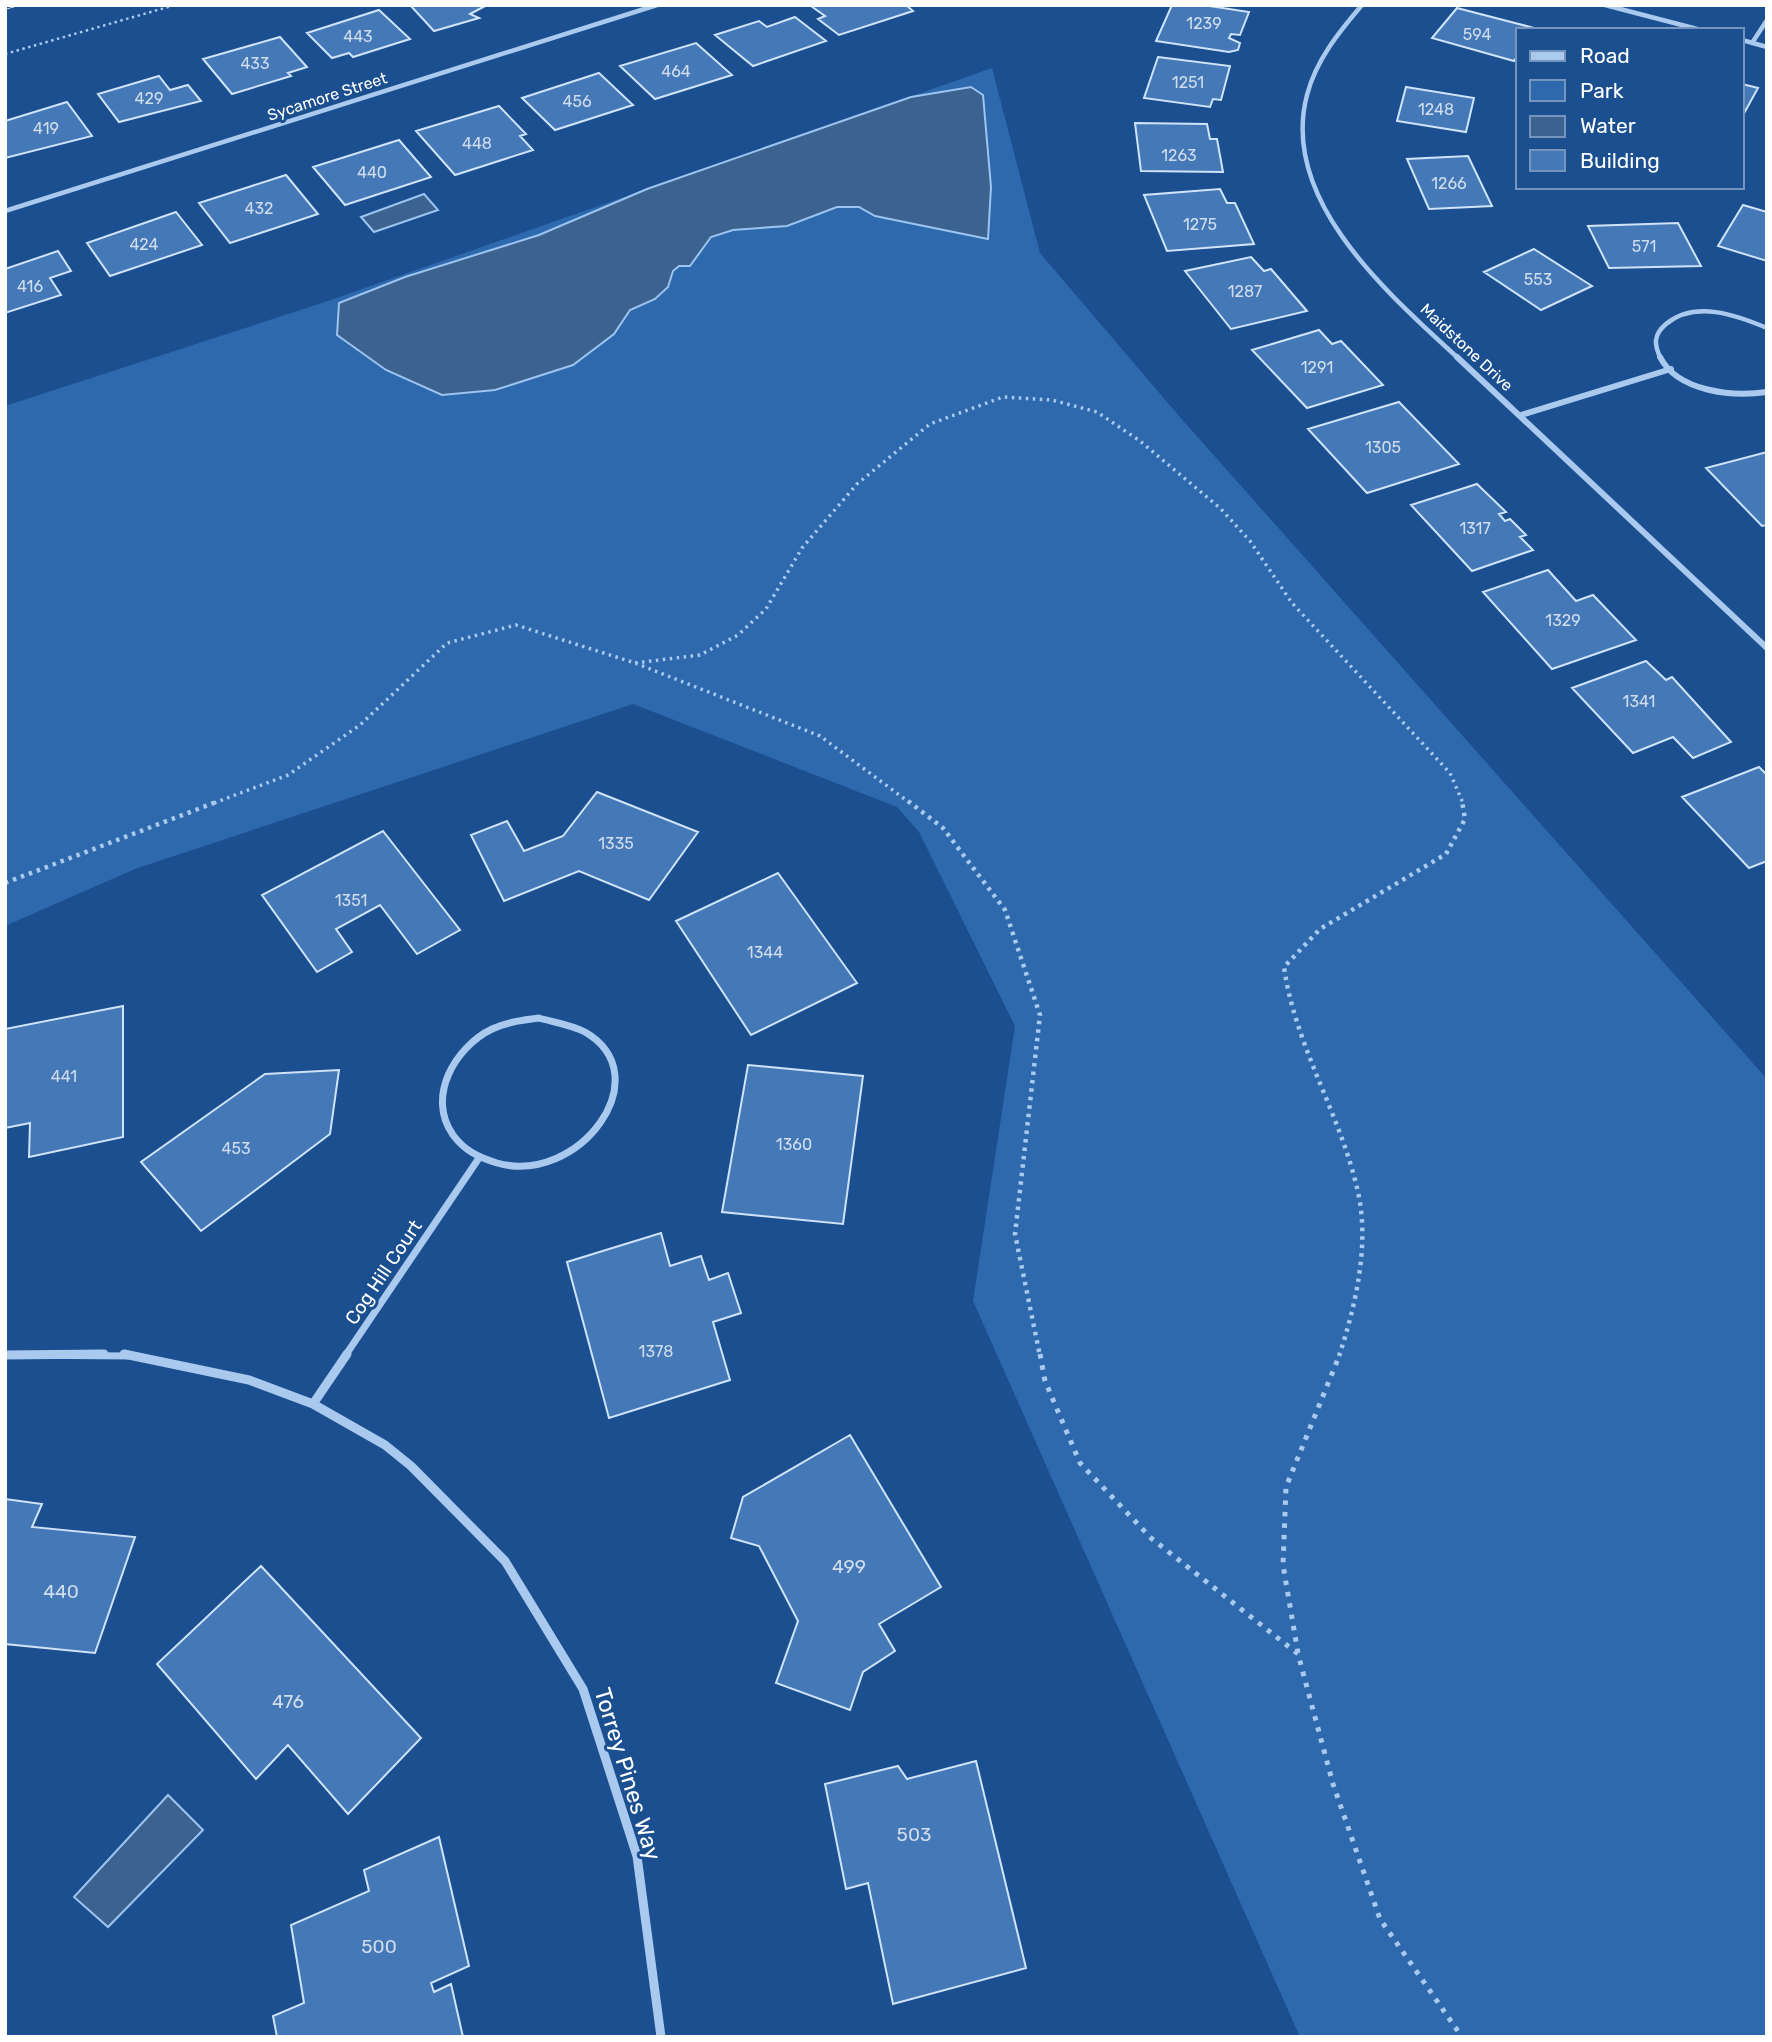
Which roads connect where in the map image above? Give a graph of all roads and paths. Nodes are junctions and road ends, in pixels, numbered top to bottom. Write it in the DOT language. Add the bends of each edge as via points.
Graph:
graph roads {
  1 [pos="175,5"];
  2 [pos="657,5"];
  3 [pos="1362,5"];
  4 [pos="1605,5"];
  5 [pos="1767,20"];
  6 [pos="1693,28"];
  7 [pos="1744,41"];
  8 [pos="1752,43"];
  9 [pos="1767,47"];
  10 [pos="5,54"];
  11 [pos="5,211"];
  12 [pos="1767,328"];
  13 [pos="1671,369"];
  14 [pos="1767,392"];
  15 [pos="1521,415"];
  16 [pos="1767,648"];
  17 [pos="635,663"];
  18 [pos="5,883"];
  19 [pos="479,1158"];
  20 [pos="5,1355"];
  21 [pos="313,1404"];
  22 [pos="1298,1654"];
  23 [pos="661,2037"];
  24 [pos="1462,2037"];
  1 -- 10 [label="path"];
  2 -- 11 [label="street, Sycamore Street"];
  3 -- 15 [label="street, Maidstone Drive" via="1331,41 1311,77 1304,109 1306,161 1314,187 1353,252"];
  4 -- 6 [label="street"];
  5 -- 8 [label="street"];
  7 -- 8 [label="street"];
  8 -- 9 [label="street"];
  12 -- 13 [label="street" via="1747,319 1704,312 1667,321 1657,332 1655,345"];
  13 -- 14 [label="street" via="1695,385 1719,392"];
  13 -- 15 [label="street"];
  15 -- 16 [label="street, Maidstone Drive"];
  17 -- 18 [label="path" via="516,625 447,643 360,725 288,775"];
  17 -- 22 [label="path" via="820,736 943,828 1005,910 1040,1015 1015,1234 1045,1381 1080,1463 1151,1538"];
  17 -- 22 [label="path" via="700,656 738,635 765,609 802,548 857,484 930,425 1003,397 1052,400 1097,412 1140,441 1220,508 1250,541 1292,603 1450,773 1462,798 1465,819 1446,854 1320,929 1284,967 1289,1002 1359,1198 1361,1265 1340,1353 1286,1487 1283,1565"];
  19 -- 19 [label="street" via="508,1167 539,1166 568,1155 591,1139 607,1117 615,1094 614,1070 605,1049 588,1032 566,1021 539,1017 486,1031 463,1049 447,1072 441,1097 444,1122 457,1144"];
  19 -- 21 [label="street, Cog Hill Court"];
  20 -- 21 [label="street, Torrey Pines Way" via="123,1354 249,1380"];
  21 -- 23 [label="street, Torrey Pines Way" via="385,1445 411,1466 505,1561 583,1689 637,1856"];
  22 -- 24 [label="path" via="1333,1784 1380,1919"];
}
